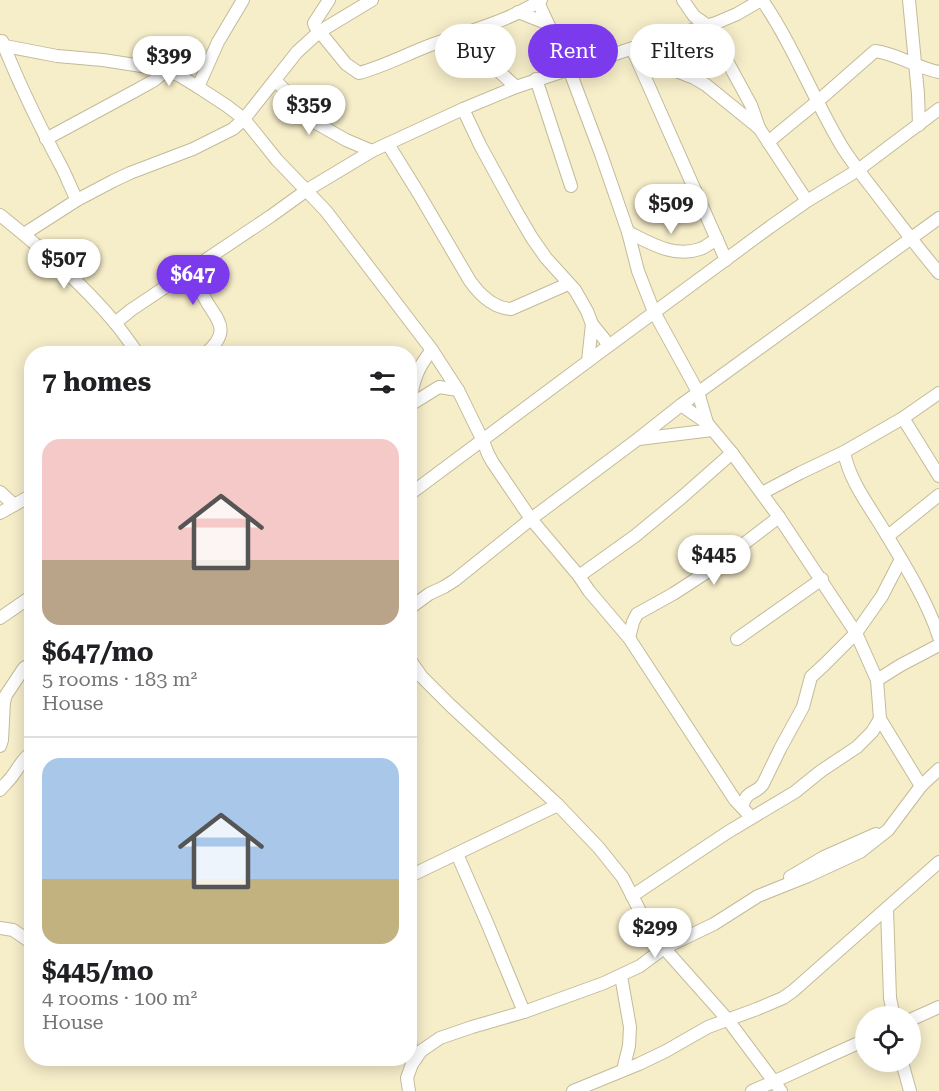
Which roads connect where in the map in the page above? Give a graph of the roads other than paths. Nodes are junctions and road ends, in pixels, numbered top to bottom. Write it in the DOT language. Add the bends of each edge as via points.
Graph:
graph roads {
  1 [pos="243,0"];
  2 [pos="329,0"];
  3 [pos="372,0"];
  4 [pos="683,0"];
  5 [pos="761,0"];
  6 [pos="909,0"];
  7 [pos="538,1"];
  8 [pos="518,12"];
  9 [pos="694,16"];
  10 [pos="546,23"];
  11 [pos="487,24"];
  12 [pos="691,24"];
  13 [pos="705,24"];
  14 [pos="713,24"];
  15 [pos="319,32"];
  16 [pos="1,42"];
  17 [pos="435,44"];
  18 [pos="915,64"];
  19 [pos="166,70"];
  20 [pos="939,72"];
  21 [pos="735,76"];
  22 [pos="506,78"];
  23 [pos="539,78"];
  24 [pos="572,78"];
  25 [pos="645,78"];
  26 [pos="694,78"];
  27 [pos="536,79"];
  28 [pos="275,80"];
  29 [pos="198,87"];
  30 [pos="516,87"];
  31 [pos="818,101"];
  32 [pos="463,109"];
  33 [pos="939,109"];
  34 [pos="244,119"];
  35 [pos="919,125"];
  36 [pos="759,128"];
  37 [pos="46,139"];
  38 [pos="768,142"];
  39 [pos="388,144"];
  40 [pos="372,151"];
  41 [pos="858,170"];
  42 [pos="571,186"];
  43 [pos="307,190"];
  44 [pos="77,200"];
  45 [pos="807,201"];
  46 [pos="0,215"];
  47 [pos="939,218"];
  48 [pos="628,232"];
  49 [pos="24,234"];
  50 [pos="717,239"];
  51 [pos="911,239"];
  52 [pos="726,260"];
  53 [pos="199,264"];
  54 [pos="939,273"];
  55 [pos="568,284"];
  56 [pos="654,312"];
  57 [pos="115,323"];
  58 [pos="592,324"];
  59 [pos="609,345"];
  60 [pos="132,346"];
  61 [pos="214,346"];
  62 [pos="432,350"];
  63 [pos="588,361"];
  64 [pos="417,373"];
  65 [pos="458,390"];
  66 [pos="698,392"];
  67 [pos="939,393"];
  68 [pos="417,401"];
  69 [pos="681,405"];
  70 [pos="903,418"];
  71 [pos="710,427"];
  72 [pos="638,439"];
  73 [pos="483,441"];
  74 [pos="844,452"];
  75 [pos="732,453"];
  76 [pos="939,476"];
  77 [pos="782,483"];
  78 [pos="417,489"];
  79 [pos="0,492"];
  80 [pos="762,493"];
  81 [pos="939,495"];
  82 [pos="24,499"];
  83 [pos="14,504"];
  84 [pos="0,513"];
  85 [pos="777,514"];
  86 [pos="531,519"];
  87 [pos="888,536"];
  88 [pos="901,559"];
  89 [pos="579,576"];
  90 [pos="822,579"];
  91 [pos="24,602"];
  92 [pos="417,603"];
  93 [pos="0,618"];
  94 [pos="856,633"];
  95 [pos="939,637"];
  96 [pos="629,638"];
  97 [pos="737,639"];
  98 [pos="939,645"];
  99 [pos="24,668"];
  100 [pos="417,670"];
  101 [pos="877,680"];
  102 [pos="880,719"];
  103 [pos="0,746"];
  104 [pos="24,759"];
  105 [pos="939,769"];
  106 [pos="921,786"];
  107 [pos="0,790"];
  108 [pos="738,804"];
  109 [pos="558,806"];
  110 [pos="751,818"];
  111 [pos="728,832"];
  112 [pos="457,854"];
  113 [pos="939,862"];
  114 [pos="417,873"];
  115 [pos="632,896"];
  116 [pos="887,909"];
  117 [pos="0,928"];
  118 [pos="24,938"];
  119 [pos="664,948"];
  120 [pos="621,976"];
  121 [pos="892,1006"];
  122 [pos="939,1007"];
  123 [pos="524,1012"];
  124 [pos="921,1015"];
  125 [pos="728,1020"];
  126 [pos="855,1046"];
  127 [pos="417,1057"];
  128 [pos="411,1066"];
  129 [pos="623,1070"];
  130 [pos="905,1072"];
  131 [pos="778,1086"];
  132 [pos="409,1091"];
  133 [pos="573,1091"];
  134 [pos="752,1091"];
  135 [pos="910,1091"];
  1 -- 29 [label="street"];
  2 -- 15 [label="street" via="314,23"];
  3 -- 15 [label="street"];
  4 -- 9 [label="street"];
  5 -- 14 [label="street"];
  5 -- 31 [label="street"];
  6 -- 18 [label="street"];
  7 -- 8 [label="street"];
  7 -- 10 [label="street"];
  8 -- 10 [label="street"];
  8 -- 11 [label="street"];
  9 -- 12 [label="street"];
  9 -- 13 [label="street"];
  15 -- 17 [label="street" via="358,73"];
  15 -- 28 [label="street"];
  16 -- 19 [label="street" via="57,56"];
  16 -- 37 [label="street"];
  18 -- 20 [label="street"];
  18 -- 31 [label="street" via="875,51"];
  18 -- 35 [label="street"];
  19 -- 29 [label="street"];
  19 -- 37 [label="street" via="153,81"];
  21 -- 36 [label="street"];
  22 -- 30 [label="street"];
  23 -- 27 [label="street"];
  24 -- 48 [label="street"];
  25 -- 50 [label="street"];
  26 -- 36 [label="street"];
  27 -- 30 [label="street"];
  27 -- 42 [label="street"];
  28 -- 34 [label="street"];
  28 -- 40 [label="street" via="316,123"];
  29 -- 34 [label="street"];
  30 -- 32 [label="street"];
  31 -- 38 [label="street"];
  31 -- 41 [label="street"];
  32 -- 39 [label="street"];
  32 -- 55 [label="street" via="515,209"];
  33 -- 35 [label="street"];
  34 -- 43 [label="street"];
  34 -- 44 [label="street" via="233,129 193,149 130,173"];
  35 -- 41 [label="street"];
  36 -- 38 [label="street"];
  37 -- 44 [label="street"];
  38 -- 45 [label="street"];
  39 -- 40 [label="street"];
  39 -- 55 [label="street" via="470,281 489,302 511,309"];
  40 -- 43 [label="street"];
  41 -- 45 [label="street"];
  41 -- 51 [label="street"];
  43 -- 53 [label="street"];
  43 -- 62 [label="street"];
  44 -- 49 [label="street"];
  45 -- 52 [label="street"];
  46 -- 49 [label="street"];
  47 -- 51 [label="street"];
  48 -- 50 [label="street" via="664,249 686,252"];
  48 -- 56 [label="street"];
  49 -- 57 [label="street"];
  50 -- 52 [label="street"];
  51 -- 54 [label="street"];
  51 -- 66 [label="street"];
  52 -- 56 [label="street"];
  53 -- 57 [label="street"];
  53 -- 61 [label="street" via="200,289 221,326"];
  55 -- 58 [label="street" via="580,298"];
  56 -- 59 [label="street"];
  56 -- 66 [label="street"];
  57 -- 60 [label="street"];
  58 -- 59 [label="street"];
  58 -- 63 [label="street"];
  59 -- 63 [label="street"];
  62 -- 64 [label="street"];
  62 -- 65 [label="street"];
  63 -- 73 [label="street"];
  65 -- 68 [label="street" via="439,387"];
  65 -- 73 [label="street"];
  66 -- 69 [label="street"];
  66 -- 71 [label="street"];
  67 -- 70 [label="street"];
  69 -- 71 [label="street"];
  69 -- 72 [label="street"];
  70 -- 74 [label="street"];
  70 -- 76 [label="street"];
  71 -- 72 [label="street"];
  71 -- 75 [label="street"];
  72 -- 86 [label="street"];
  73 -- 78 [label="street"];
  73 -- 86 [label="street"];
  74 -- 77 [label="street"];
  74 -- 87 [label="street" via="856,484"];
  75 -- 80 [label="street"];
  75 -- 89 [label="street" via="634,536"];
  77 -- 80 [label="street"];
  77 -- 85 [label="street"];
  79 -- 83 [label="street"];
  80 -- 85 [label="street"];
  81 -- 87 [label="street"];
  82 -- 83 [label="street"];
  83 -- 84 [label="street"];
  85 -- 90 [label="street"];
  85 -- 96 [label="street" via="707,572 637,614"];
  86 -- 89 [label="street"];
  86 -- 92 [label="street" via="455,580"];
  87 -- 88 [label="street"];
  88 -- 94 [label="street"];
  88 -- 95 [label="street"];
  89 -- 96 [label="street"];
  90 -- 94 [label="street"];
  90 -- 97 [label="street"];
  91 -- 93 [label="street"];
  94 -- 101 [label="street"];
  94 -- 108 [label="street" via="811,677 804,706 761,788"];
  96 -- 108 [label="street"];
  98 -- 101 [label="street"];
  99 -- 103 [label="street" via="6,695"];
  100 -- 109 [label="street"];
  101 -- 102 [label="street"];
  102 -- 106 [label="street"];
  102 -- 110 [label="street" via="856,747 795,792"];
  104 -- 107 [label="street"];
  105 -- 106 [label="street"];
  106 -- 119 [label="street" via="888,830 860,852 758,896 714,924"];
  108 -- 110 [label="street"];
  108 -- 111 [label="street"];
  109 -- 112 [label="street"];
  109 -- 115 [label="street" via="610,861"];
  110 -- 111 [label="street"];
  111 -- 115 [label="street"];
  112 -- 114 [label="street"];
  112 -- 123 [label="street"];
  113 -- 116 [label="street"];
  115 -- 119 [label="street"];
  116 -- 121 [label="street"];
  116 -- 125 [label="street" via="793,992"];
  117 -- 118 [label="street" via="13,930"];
  119 -- 120 [label="street"];
  119 -- 125 [label="street"];
  120 -- 123 [label="street"];
  120 -- 129 [label="street" via="630,1027"];
  122 -- 124 [label="street"];
  123 -- 127 [label="street" via="440,1038"];
  125 -- 129 [label="street"];
  125 -- 131 [label="street"];
  126 -- 131 [label="street"];
  128 -- 132 [label="street" via="407,1078"];
  129 -- 133 [label="street"];
  130 -- 135 [label="street"];
  131 -- 134 [label="street"];
}
